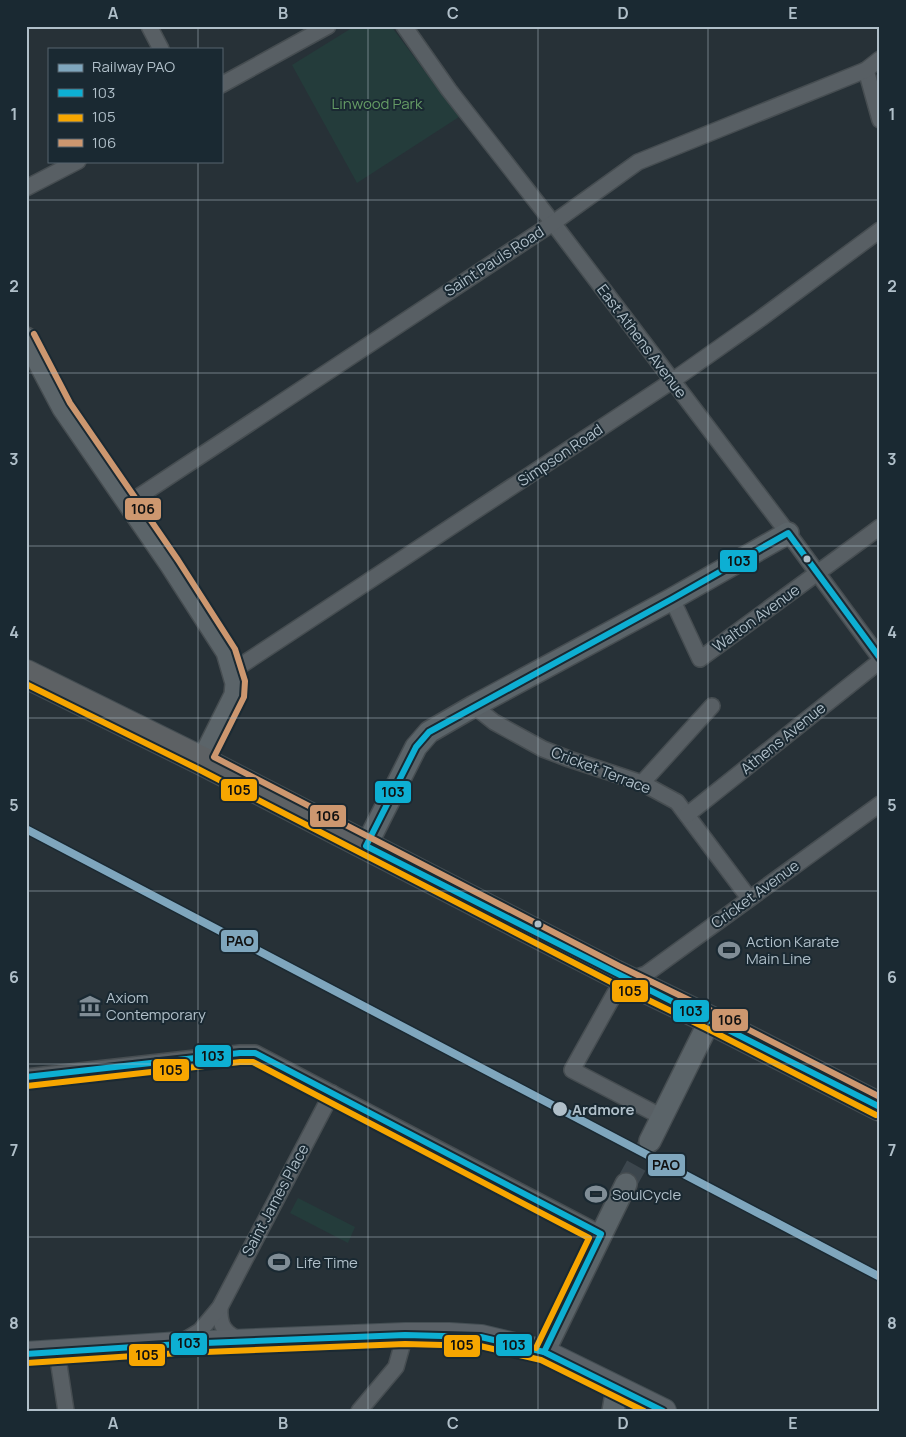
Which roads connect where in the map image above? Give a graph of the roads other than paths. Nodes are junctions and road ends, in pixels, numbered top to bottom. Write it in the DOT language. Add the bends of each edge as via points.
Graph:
graph roads {
  1 [pos="149,26"];
  2 [pos="328,26"];
  3 [pos="404,26"];
  4 [pos="160,48"];
  5 [pos="880,59"];
  6 [pos="866,70"];
  7 [pos="222,84"];
  8 [pos="880,120"];
  9 [pos="76,162"];
  10 [pos="26,188"];
  11 [pos="553,223"];
  12 [pos="880,230"];
  13 [pos="26,338"];
  14 [pos="672,381"];
  15 [pos="129,503"];
  16 [pos="880,527"];
  17 [pos="788,533"];
  18 [pos="817,574"];
  19 [pos="672,599"];
  20 [pos="880,659"];
  21 [pos="234,670"];
  22 [pos="26,674"];
  23 [pos="474,706"];
  24 [pos="712,706"];
  25 [pos="202,761"];
  26 [pos="642,783"];
  27 [pos="880,804"];
  28 [pos="687,816"];
  29 [pos="366,846"];
  30 [pos="750,898"];
  31 [pos="628,980"];
  32 [pos="710,1020"];
  33 [pos="26,1077"];
  34 [pos="332,1093"];
  35 [pos="880,1107"];
  36 [pos="662,1116"];
  37 [pos="650,1141"];
  38 [pos="626,1184"];
  39 [pos="601,1234"];
  40 [pos="220,1307"];
  41 [pos="405,1335"];
  42 [pos="242,1342"];
  43 [pos="180,1344"];
  44 [pos="57,1352"];
  45 [pos="544,1352"];
  46 [pos="26,1354"];
  47 [pos="615,1400"];
  48 [pos="66,1411"];
  49 [pos="360,1411"];
  50 [pos="664,1411"];
  1 -- 4 [label="street"];
  2 -- 7 [label="street"];
  3 -- 11 [label="street, East Athens Avenue" via="449,90"];
  5 -- 6 [label="street, Saint Pauls Road"];
  6 -- 8 [label="street"];
  6 -- 11 [label="street, Saint Pauls Road" via="638,162"];
  9 -- 10 [label="street"];
  11 -- 14 [label="street, East Athens Avenue"];
  11 -- 15 [label="street, Saint Pauls Road"];
  12 -- 14 [label="street, Simpson Road"];
  13 -- 15 [label="street" via="63,408"];
  14 -- 17 [label="street, East Athens Avenue"];
  14 -- 21 [label="street, Simpson Road"];
  15 -- 21 [label="street" via="227,652"];
  16 -- 18 [label="street"];
  17 -- 18 [label="street, East Athens Avenue"];
  17 -- 19 [label="street"];
  18 -- 19 [label="street, Walton Avenue" via="700,659"];
  18 -- 20 [label="street, East Athens Avenue"];
  19 -- 23 [label="street"];
  20 -- 28 [label="street, Athens Avenue"];
  21 -- 25 [label="street" via="235,695"];
  22 -- 25 [label="highway"];
  23 -- 26 [label="street, Cricket Terrace" via="494,722 543,749"];
  23 -- 29 [label="street" via="422,739"];
  24 -- 26 [label="street"];
  25 -- 29 [label="highway"];
  26 -- 28 [label="street, Cricket Terrace" via="677,802"];
  27 -- 30 [label="street, Cricket Avenue"];
  28 -- 30 [label="street, Cricket Terrace"];
  29 -- 31 [label="highway"];
  30 -- 31 [label="street, Cricket Avenue" via="646,974"];
  31 -- 32 [label="highway"];
  31 -- 36 [label="street" via="615,993 572,1070"];
  32 -- 35 [label="highway"];
  32 -- 36 [label="street"];
  33 -- 34 [label="street" via="248,1053"];
  34 -- 39 [label="street"];
  34 -- 40 [label="street, Saint James Place"];
  36 -- 37 [label="street"];
  38 -- 39 [label="street"];
  39 -- 45 [label="street"];
  40 -- 42 [label="street" via="222,1326"];
  40 -- 43 [label="street, Saint James Place" via="200,1330"];
  41 -- 42 [label="main road"];
  41 -- 45 [label="main road" via="481,1337"];
  41 -- 49 [label="street" via="396,1367"];
  42 -- 43 [label="main road"];
  43 -- 44 [label="main road"];
  44 -- 46 [label="main road"];
  44 -- 48 [label="street"];
  45 -- 47 [label="main road"];
  47 -- 50 [label="main road"];
}
